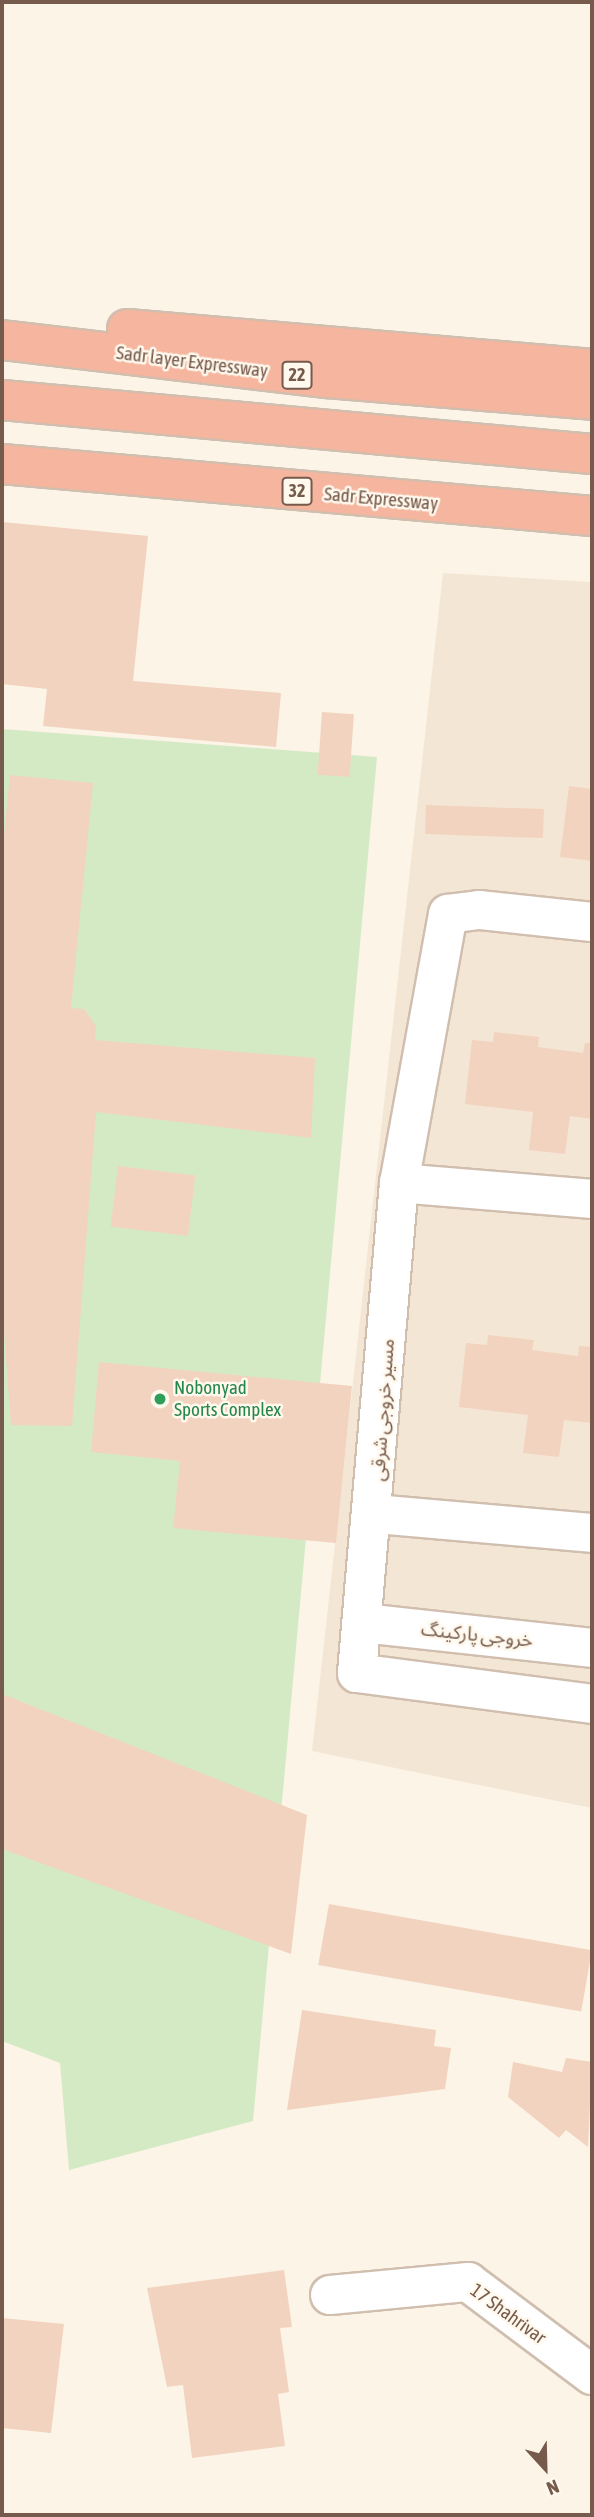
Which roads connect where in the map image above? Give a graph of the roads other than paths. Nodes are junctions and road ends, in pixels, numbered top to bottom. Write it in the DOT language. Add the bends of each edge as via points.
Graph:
graph roads {
  1 [pos="2,318"];
  2 [pos="2,340"];
  3 [pos="589,377"];
  4 [pos="2,400"];
  5 [pos="592,454"];
  6 [pos="2,464"];
  7 [pos="592,516"];
  8 [pos="592,922"];
  9 [pos="399,1183"];
  10 [pos="592,1199"];
  11 [pos="376,1514"];
  12 [pos="592,1533"];
  13 [pos="363,1623"];
  14 [pos="592,1648"];
  15 [pos="592,1704"];
  16 [pos="330,2295"];
  17 [pos="592,2375"];
  1 -- 3 [label="highway"];
  2 -- 3 [label="highway, Sadr layer Expressway / 22" via="327,378"];
  4 -- 5 [label="highway"];
  6 -- 7 [label="highway, Sadr Expressway / 32"];
  8 -- 9 [label="street, مسیر خروجی شرقی" via="478,910 448,914"];
  9 -- 10 [label="street"];
  9 -- 11 [label="street, مسیر خروجی شرقی"];
  11 -- 12 [label="street"];
  11 -- 13 [label="street, مسیر خروجی شرقی"];
  13 -- 14 [label="street, خروجی پارکینگ"];
  13 -- 15 [label="street, مسیر خروجی شرقی" via="357,1673"];
  16 -- 17 [label="street, 17 Shahrivar" via="468,2283"];
}
